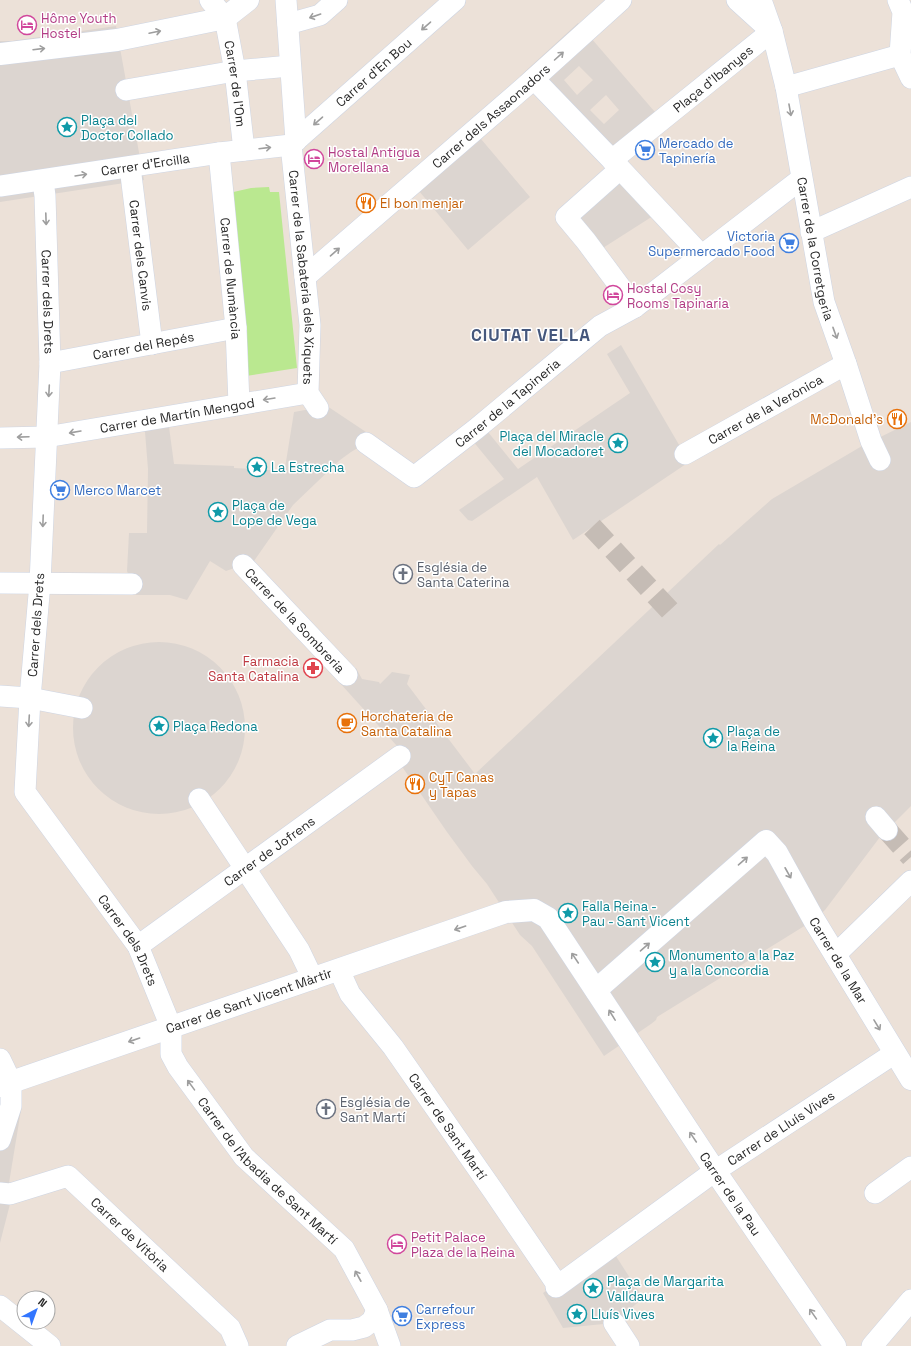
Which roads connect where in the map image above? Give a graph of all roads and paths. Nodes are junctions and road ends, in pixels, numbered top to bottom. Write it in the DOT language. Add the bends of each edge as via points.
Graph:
graph roads {
  1 [pos="210,0"];
  2 [pos="248,0"];
  3 [pos="286,0"];
  4 [pos="337,0"];
  5 [pos="455,0"];
  6 [pos="620,0"];
  7 [pos="737,0"];
  8 [pos="761,0"];
  9 [pos="898,0"];
  10 [pos="225,18"];
  11 [pos="288,24"];
  12 [pos="772,31"];
  13 [pos="0,54"];
  14 [pos="900,55"];
  15 [pos="290,66"];
  16 [pos="235,71"];
  17 [pos="911,78"];
  18 [pos="534,79"];
  19 [pos="786,87"];
  20 [pos="126,90"];
  21 [pos="294,143"];
  22 [pos="244,150"];
  23 [pos="219,153"];
  24 [pos="616,164"];
  25 [pos="130,167"];
  26 [pos="801,179"];
  27 [pos="43,181"];
  28 [pos="0,186"];
  29 [pos="911,187"];
  30 [pos="811,232"];
  31 [pos="701,255"];
  32 [pos="305,277"];
  33 [pos="635,307"];
  34 [pos="236,328"];
  35 [pos="152,344"];
  36 [pos="50,364"];
  37 [pos="846,364"];
  38 [pos="313,400"];
  39 [pos="239,404"];
  40 [pos="46,437"];
  41 [pos="0,438"];
  42 [pos="366,443"];
  43 [pos="685,454"];
  44 [pos="880,460"];
  45 [pos="243,565"];
  46 [pos="0,583"];
  47 [pos="40,583"];
  48 [pos="132,584"];
  49 [pos="347,675"];
  50 [pos="0,696"];
  51 [pos="30,698"];
  52 [pos="82,708"];
  53 [pos="400,756"];
  54 [pos="199,799"];
  55 [pos="246,868"];
  56 [pos="911,881"];
  57 [pos="138,946"];
  58 [pos="835,956"];
  59 [pos="338,970"];
  60 [pos="313,979"];
  61 [pos="596,990"];
  62 [pos="171,1027"];
  63 [pos="895,1053"];
  64 [pos="0,1059"];
  65 [pos="911,1079"];
  66 [pos="6,1084"];
  67 [pos="0,1140"];
  68 [pos="911,1167"];
  69 [pos="715,1171"];
  70 [pos="0,1193"];
  71 [pos="875,1193"];
  72 [pos="556,1283"];
  73 [pos="911,1300"];
  74 [pos="0,1306"];
  75 [pos="377,1310"];
  76 [pos="614,1323"];
  77 [pos="50,1346"];
  78 [pos="238,1346"];
  79 [pos="297,1346"];
  80 [pos="390,1346"];
  81 [pos="629,1346"];
  82 [pos="835,1346"];
  83 [pos="872,1346"];
  1 -- 10 [label="street"];
  2 -- 10 [label="street"];
  3 -- 11 [label="street, Carrer de la Sabateria dels Xiquets"];
  4 -- 11 [label="street, one-way" via="320,15"];
  5 -- 21 [label="street, Carrer d'En Bou, one-way"];
  18 -- 6 [label="street, Carrer dels Assaonadors, one-way"];
  7 -- 12 [label="street"];
  8 -- 12 [label="street, Carrer de la Corretgeria"];
  9 -- 14 [label="street" via="903,12"];
  13 -- 10 [label="street, one-way" via="117,40"];
  10 -- 16 [label="street, Carrer de l'Om"];
  11 -- 15 [label="street, Carrer de la Sabateria dels Xiquets"];
  12 -- 19 [label="street, Carrer de la Corretgeria"];
  12 -- 24 [label="street, Plaça d'Ibanyes" via="654,125"];
  14 -- 17 [label="street"];
  14 -- 19 [label="street"];
  15 -- 16 [label="street"];
  15 -- 21 [label="street, Carrer de la Sabateria dels Xiquets"];
  16 -- 20 [label="street"];
  16 -- 22 [label="street, Carrer de l'Om"];
  18 -- 24 [label="street"];
  32 -- 18 [label="street, Carrer dels Assaonadors, one-way"];
  19 -- 26 [label="street, Carrer de la Corretgeria, one-way"];
  22 -- 21 [label="street, Carrer d'Ercilla, one-way"];
  21 -- 32 [label="street, Carrer de la Sabateria dels Xiquets"];
  22 -- 23 [label="street, Carrer d'Ercilla"];
  23 -- 25 [label="street, Carrer d'Ercilla"];
  23 -- 34 [label="street, Carrer de Numància"];
  24 -- 31 [label="street"];
  24 -- 33 [label="street, Plaça d'Ibanyes" via="566,217"];
  27 -- 25 [label="street, Carrer d'Ercilla, one-way"];
  25 -- 35 [label="street, Carrer dels Canvis"];
  26 -- 30 [label="street, Carrer de la Corretgeria"];
  26 -- 31 [label="street, Carrer de la Tapineria"];
  27 -- 28 [label="street, Carrer d'Ercilla"];
  27 -- 36 [label="street, Carrer dels Drets, one-way"];
  29 -- 30 [label="street"];
  30 -- 37 [label="street, Carrer de la Corretgeria, one-way" via="824,302"];
  31 -- 33 [label="street, Carrer de la Tapineria"];
  32 -- 38 [label="street, Carrer de la Sabateria dels Xiquets"];
  33 -- 42 [label="street, Carrer de la Tapineria" via="600,326 414,477"];
  34 -- 35 [label="street, Carrer del Repés"];
  34 -- 39 [label="street, Carrer de Numància"];
  35 -- 36 [label="street, Carrer del Repés"];
  36 -- 40 [label="street, Carrer dels Drets, one-way"];
  37 -- 43 [label="street, Carrer de la Verònica"];
  37 -- 44 [label="street, Carrer de la Corretgeria" via="871,442"];
  38 -- 39 [label="street, Carrer de Martín Mengod, one-way"];
  39 -- 40 [label="street, Carrer de Martín Mengod, one-way"];
  40 -- 41 [label="street, Carrer de Martín Mengod, one-way"];
  40 -- 47 [label="street, Carrer dels Drets, one-way"];
  45 -- 49 [label="street, Carrer de la Sombreria"];
  46 -- 47 [label="street"];
  47 -- 48 [label="street"];
  47 -- 51 [label="street, Carrer dels Drets"];
  50 -- 51 [label="street"];
  51 -- 52 [label="street"];
  51 -- 57 [label="street, Carrer dels Drets, one-way" via="26,792"];
  53 -- 55 [label="street, Carrer de Jofrens"];
  54 -- 55 [label="street"];
  55 -- 57 [label="street, Carrer de Jofrens"];
  55 -- 60 [label="street" via="299,950"];
  56 -- 58 [label="street"];
  57 -- 62 [label="street, Carrer dels Drets"];
  61 -- 58 [label="street, Carrer de la Mar, one-way" via="766,841 777,853"];
  58 -- 63 [label="street, Carrer de la Mar, one-way"];
  59 -- 60 [label="street, Carrer de Sant Vicent Màrtir"];
  61 -- 59 [label="street, Carrer de Sant Vicent Màrtir, one-way" via="548,918 534,910 506,912"];
  59 -- 72 [label="street, Carrer de Sant Martí" via="350,994 393,1047"];
  60 -- 62 [label="street, Carrer de Sant Vicent Màrtir"];
  69 -- 61 [label="street, Carrer de la Pau, one-way"];
  62 -- 66 [label="street, Carrer de Sant Vicent Màrtir, one-way"];
  75 -- 62 [label="street, Carrer de l'Abadia de Sant Martí, one-way" via="344,1249 244,1157 178,1067 171,1054"];
  63 -- 65 [label="street, Carrer de la Mar"];
  63 -- 69 [label="street, Carrer de Lluís Vives"];
  64 -- 66 [label="street"];
  66 -- 67 [label="street" via="11,1106"];
  68 -- 71 [label="street"];
  69 -- 72 [label="street, Carrer de Lluís Vives" via="556,1287"];
  82 -- 69 [label="street, Carrer de la Pau, one-way"];
  70 -- 78 [label="street, Carrer de Vitòria" via="10,1194 68,1176 230,1328"];
  73 -- 83 [label="street"];
  74 -- 77 [label="street"];
  75 -- 79 [label="street" via="372,1321 364,1327 330,1330"];
  75 -- 80 [label="street, Carrer de l'Abadia de Sant Martí"];
  76 -- 81 [label="street"];
}
